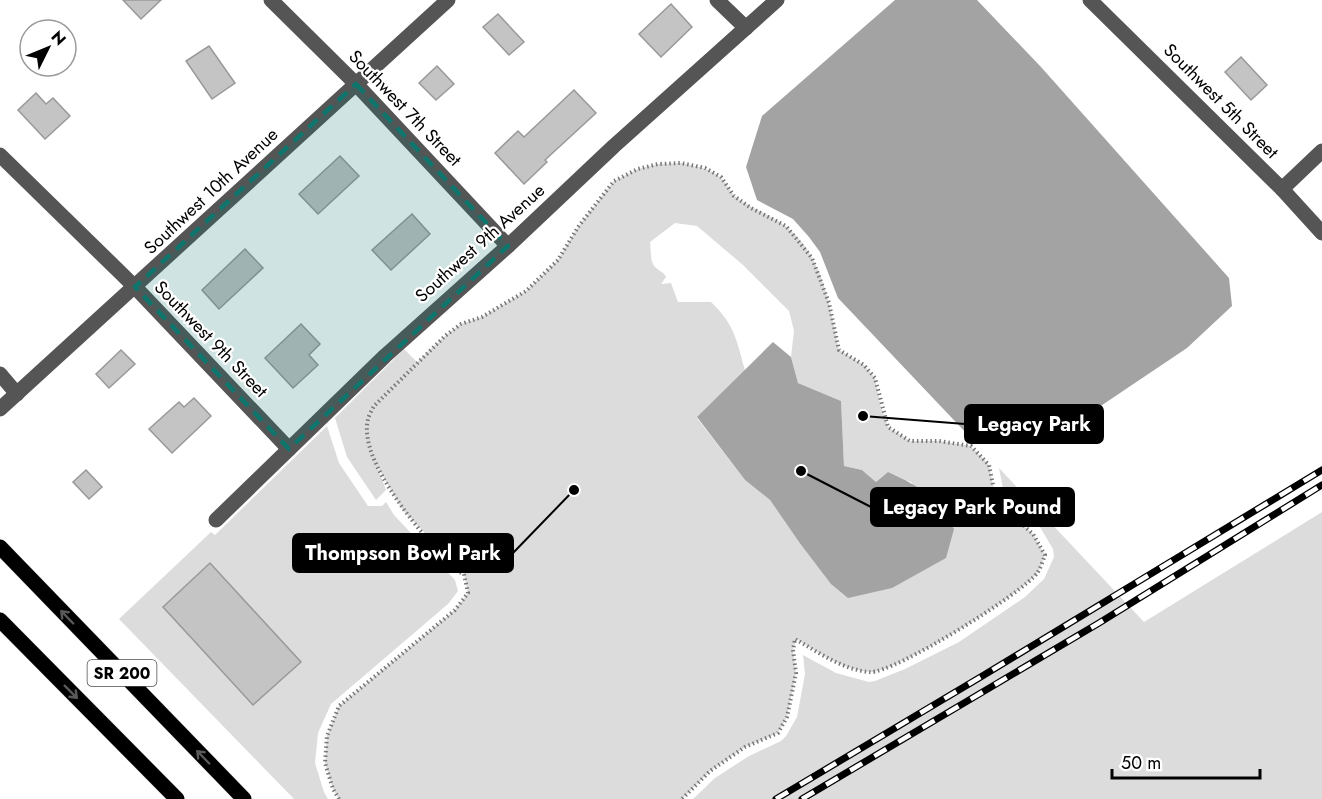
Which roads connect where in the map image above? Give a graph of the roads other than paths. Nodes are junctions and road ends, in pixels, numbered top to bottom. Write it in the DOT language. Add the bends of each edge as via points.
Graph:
graph roads {
  1 [pos="270,0"];
  2 [pos="448,0"];
  3 [pos="717,0"];
  4 [pos="777,0"];
  5 [pos="1090,0"];
  6 [pos="746,28"];
  7 [pos="356,84"];
  8 [pos="1322,150"];
  9 [pos="0,155"];
  10 [pos="1282,189"];
  11 [pos="1322,232"];
  12 [pos="508,246"];
  13 [pos="135,287"];
  14 [pos="0,374"];
  15 [pos="17,394"];
  16 [pos="0,409"];
  17 [pos="289,449"];
  18 [pos="216,520"];
  19 [pos="0,547"];
  20 [pos="0,620"];
  21 [pos="177,799"];
  22 [pos="244,799"];
  1 -- 7 [label="street, Southwest 7th Street"];
  2 -- 7 [label="street, Southwest 10th Avenue"];
  3 -- 6 [label="street"];
  4 -- 6 [label="street, Southwest 9th Avenue"];
  5 -- 10 [label="street, Southwest 5th Street"];
  6 -- 12 [label="street, Southwest 9th Avenue"];
  7 -- 12 [label="street, Southwest 7th Street"];
  7 -- 13 [label="street, Southwest 10th Avenue"];
  8 -- 10 [label="street"];
  9 -- 13 [label="street, Southwest 9th Street"];
  10 -- 11 [label="street, Southwest 5th Street"];
  12 -- 17 [label="street, Southwest 9th Avenue"];
  13 -- 15 [label="street, Southwest 10th Avenue"];
  13 -- 17 [label="street, Southwest 9th Street"];
  14 -- 15 [label="street"];
  15 -- 16 [label="street, Southwest 10th Avenue"];
  17 -- 18 [label="street, Southwest 9th Avenue"];
  22 -- 19 [label="main road, SR 200, one-way"];
  20 -- 21 [label="main road, SR 200, one-way"];
}
